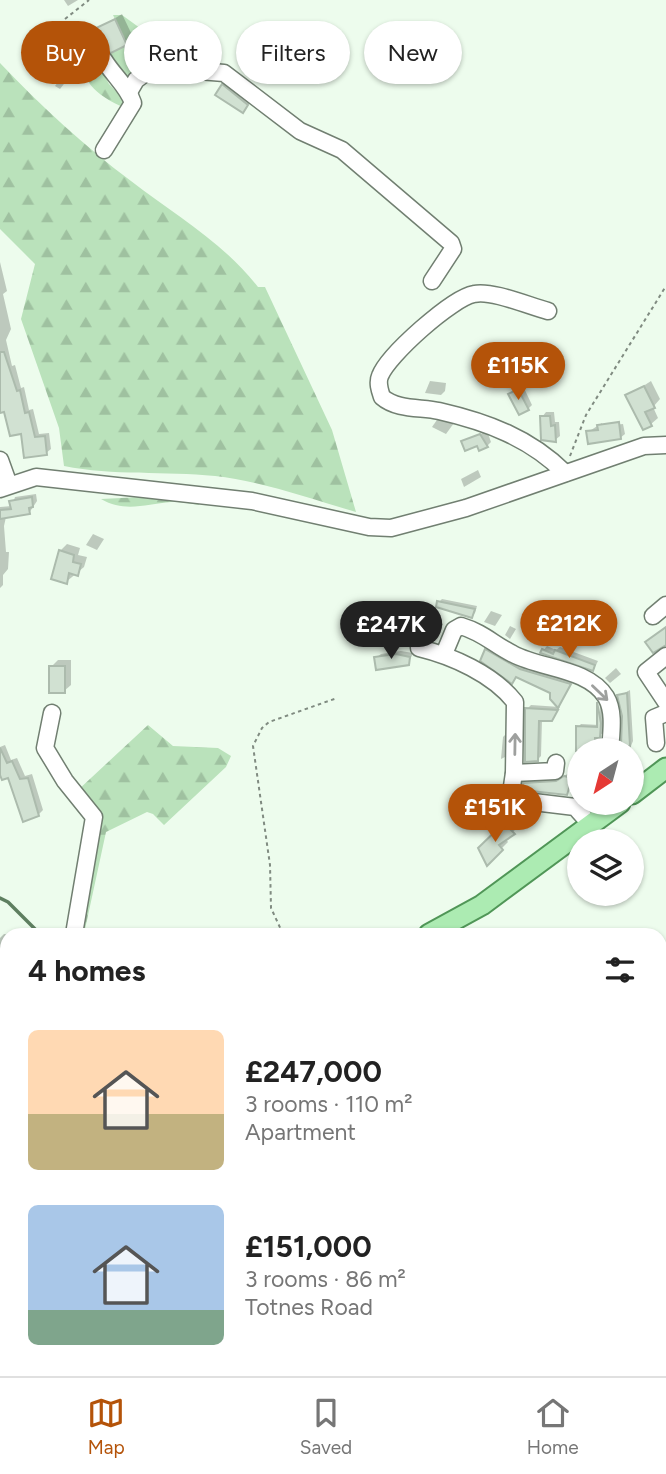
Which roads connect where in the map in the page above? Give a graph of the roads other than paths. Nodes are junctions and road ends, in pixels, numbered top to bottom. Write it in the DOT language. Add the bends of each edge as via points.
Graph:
graph roads {
  1 [pos="110,70"];
  2 [pos="129,92"];
  3 [pos="104,150"];
  4 [pos="432,281"];
  5 [pos="548,311"];
  6 [pos="666,445"];
  7 [pos="0,460"];
  8 [pos="568,472"];
  9 [pos="4,487"];
  10 [pos="666,605"];
  11 [pos="653,616"];
  12 [pos="420,617"];
  13 [pos="444,654"];
  14 [pos="666,656"];
  15 [pos="666,702"];
  16 [pos="52,713"];
  17 [pos="666,713"];
  18 [pos="610,738"];
  19 [pos="656,743"];
  20 [pos="556,763"];
  21 [pos="666,768"];
  22 [pos="514,773"];
  23 [pos="644,785"];
  24 [pos="567,801"];
  25 [pos="586,816"];
  26 [pos="603,816"];
  27 [pos="591,825"];
  28 [pos="75,928"];
  29 [pos="440,928"];
  1 -- 2 [label="street"];
  2 -- 3 [label="street" via="133,103 128,115"];
  2 -- 4 [label="street" via="142,75 162,68 224,73 300,131 342,150 451,243 453,249"];
  5 -- 8 [label="street" via="488,295 467,296 395,356 380,377 379,390 395,405 440,411 509,432"];
  6 -- 8 [label="street" via="644,446"];
  7 -- 9 [label="street"];
  8 -- 9 [label="street" via="466,508 391,528 252,500 36,477"];
  10 -- 11 [label="street"];
  12 -- 13 [label="street" via="419,648"];
  13 -- 18 [label="street, one-way" via="454,630 461,626 484,633 512,654 573,674 600,689 608,700"];
  22 -- 13 [label="street, one-way" via="515,702 508,692"];
  14 -- 15 [label="street" via="646,672"];
  16 -- 28 [label="street" via="45,748 94,817"];
  17 -- 19 [label="street" via="654,718"];
  20 -- 22 [label="street" via="555,771"];
  21 -- 23 [label="main road"];
  22 -- 24 [label="street" via="511,793 517,800"];
  25 -- 27 [label="street"];
  26 -- 27 [label="main road"];
  27 -- 29 [label="main road" via="482,905"];
}
